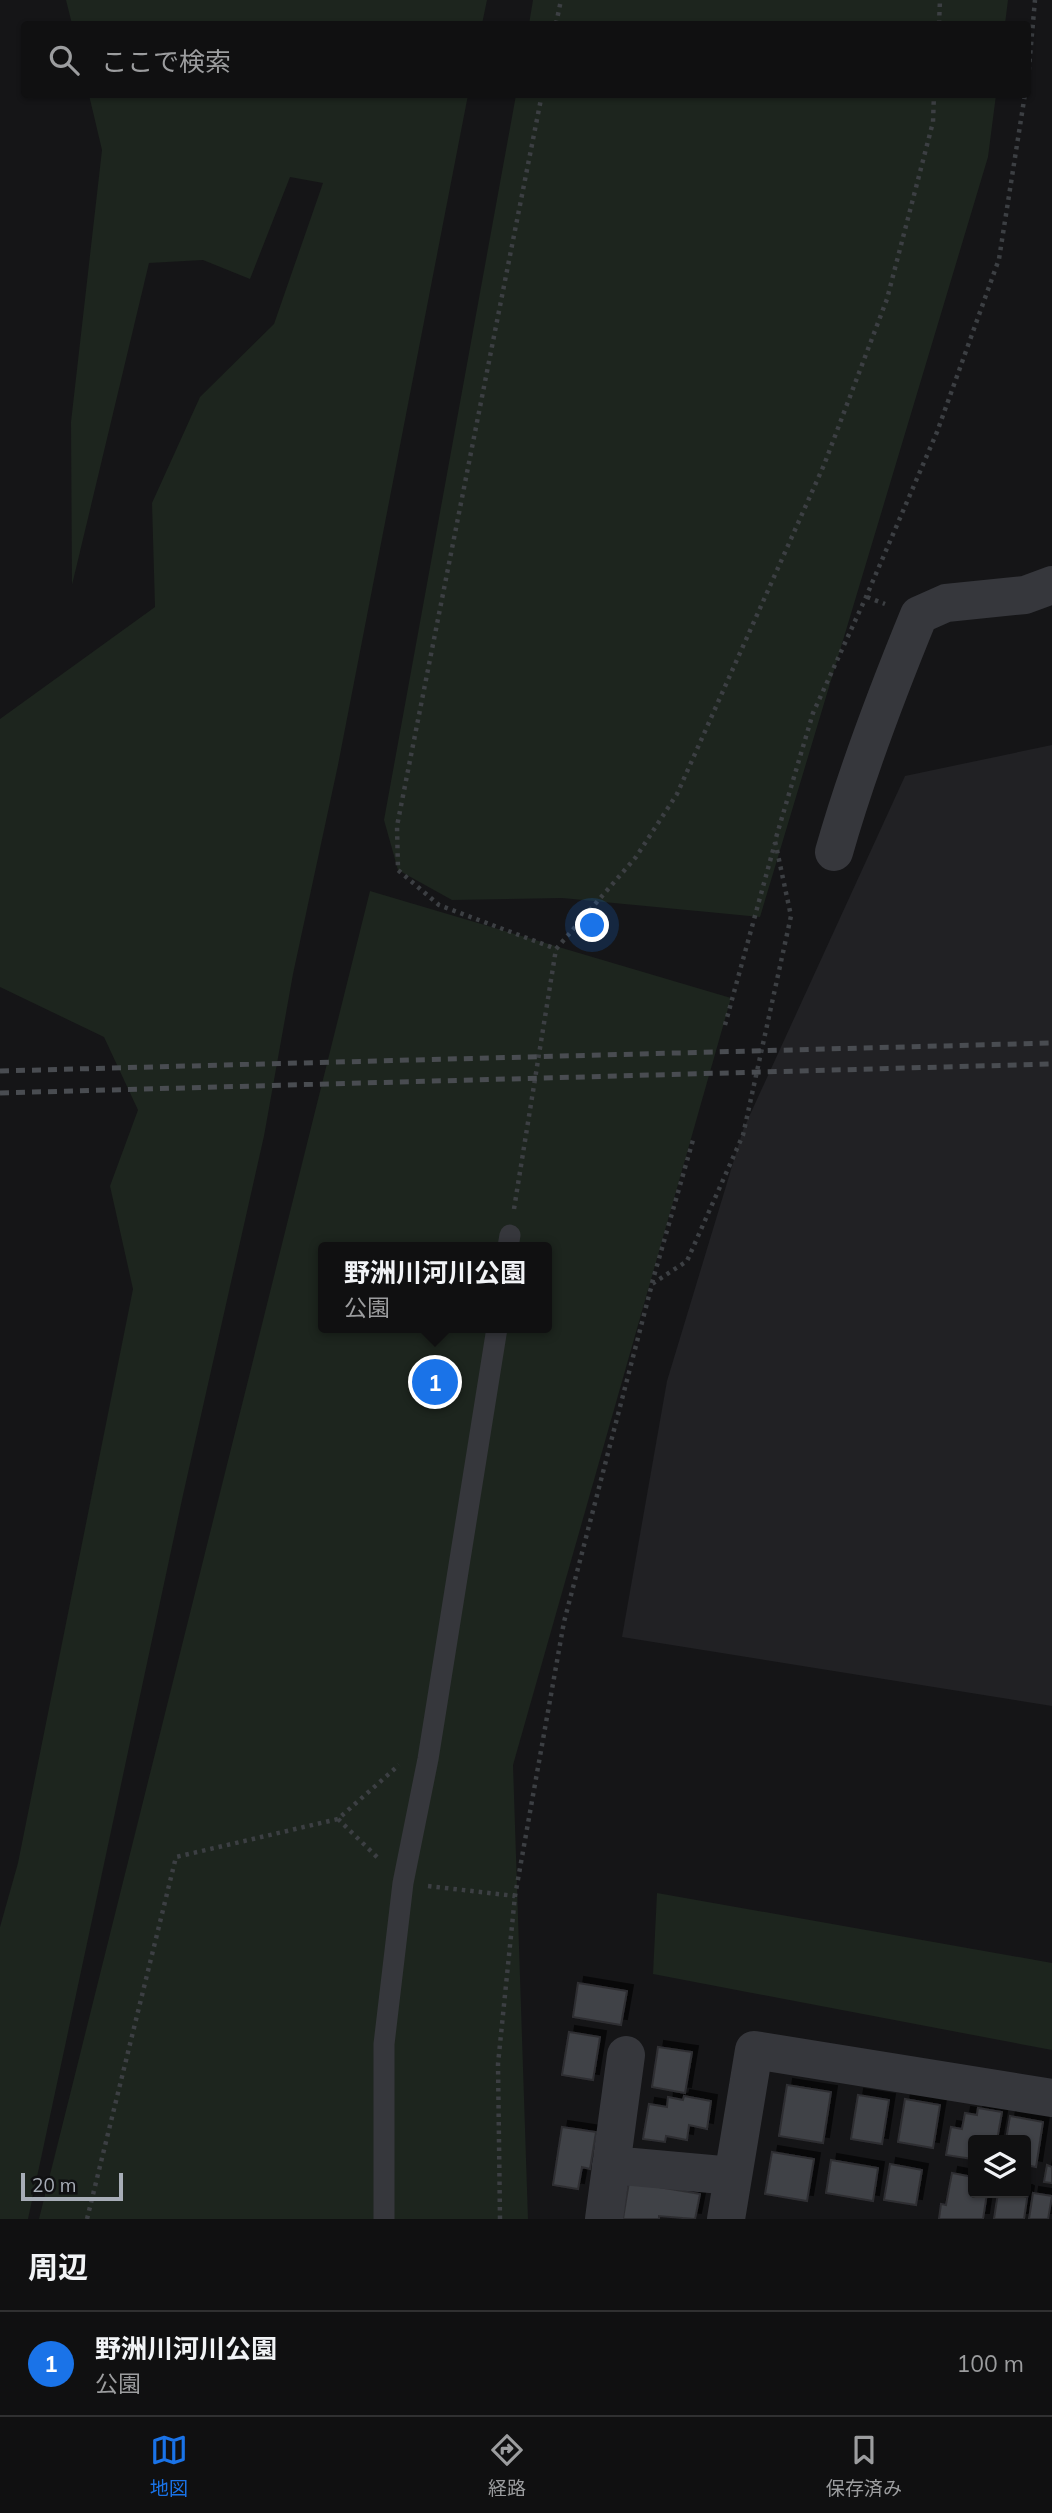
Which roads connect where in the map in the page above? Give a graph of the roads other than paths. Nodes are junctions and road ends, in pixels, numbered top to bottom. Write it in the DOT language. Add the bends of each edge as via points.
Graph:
graph roads {
  1 [pos="1052,585"];
  2 [pos="834,852"];
  3 [pos="496,1333"];
  4 [pos="626,2055"];
  5 [pos="1052,2098"];
  6 [pos="611,2165"];
  7 [pos="733,2176"];
  8 [pos="384,2219"];
  9 [pos="604,2219"];
  10 [pos="726,2219"];
  1 -- 2 [label="street" via="1025,595 946,603 919,615 852,786"];
  3 -- 8 [label="lane" via="428,1759 403,1883 384,2044"];
  4 -- 6 [label="street"];
  5 -- 7 [label="street" via="754,2050"];
  6 -- 7 [label="street"];
  6 -- 9 [label="street"];
  7 -- 10 [label="street"];
}
